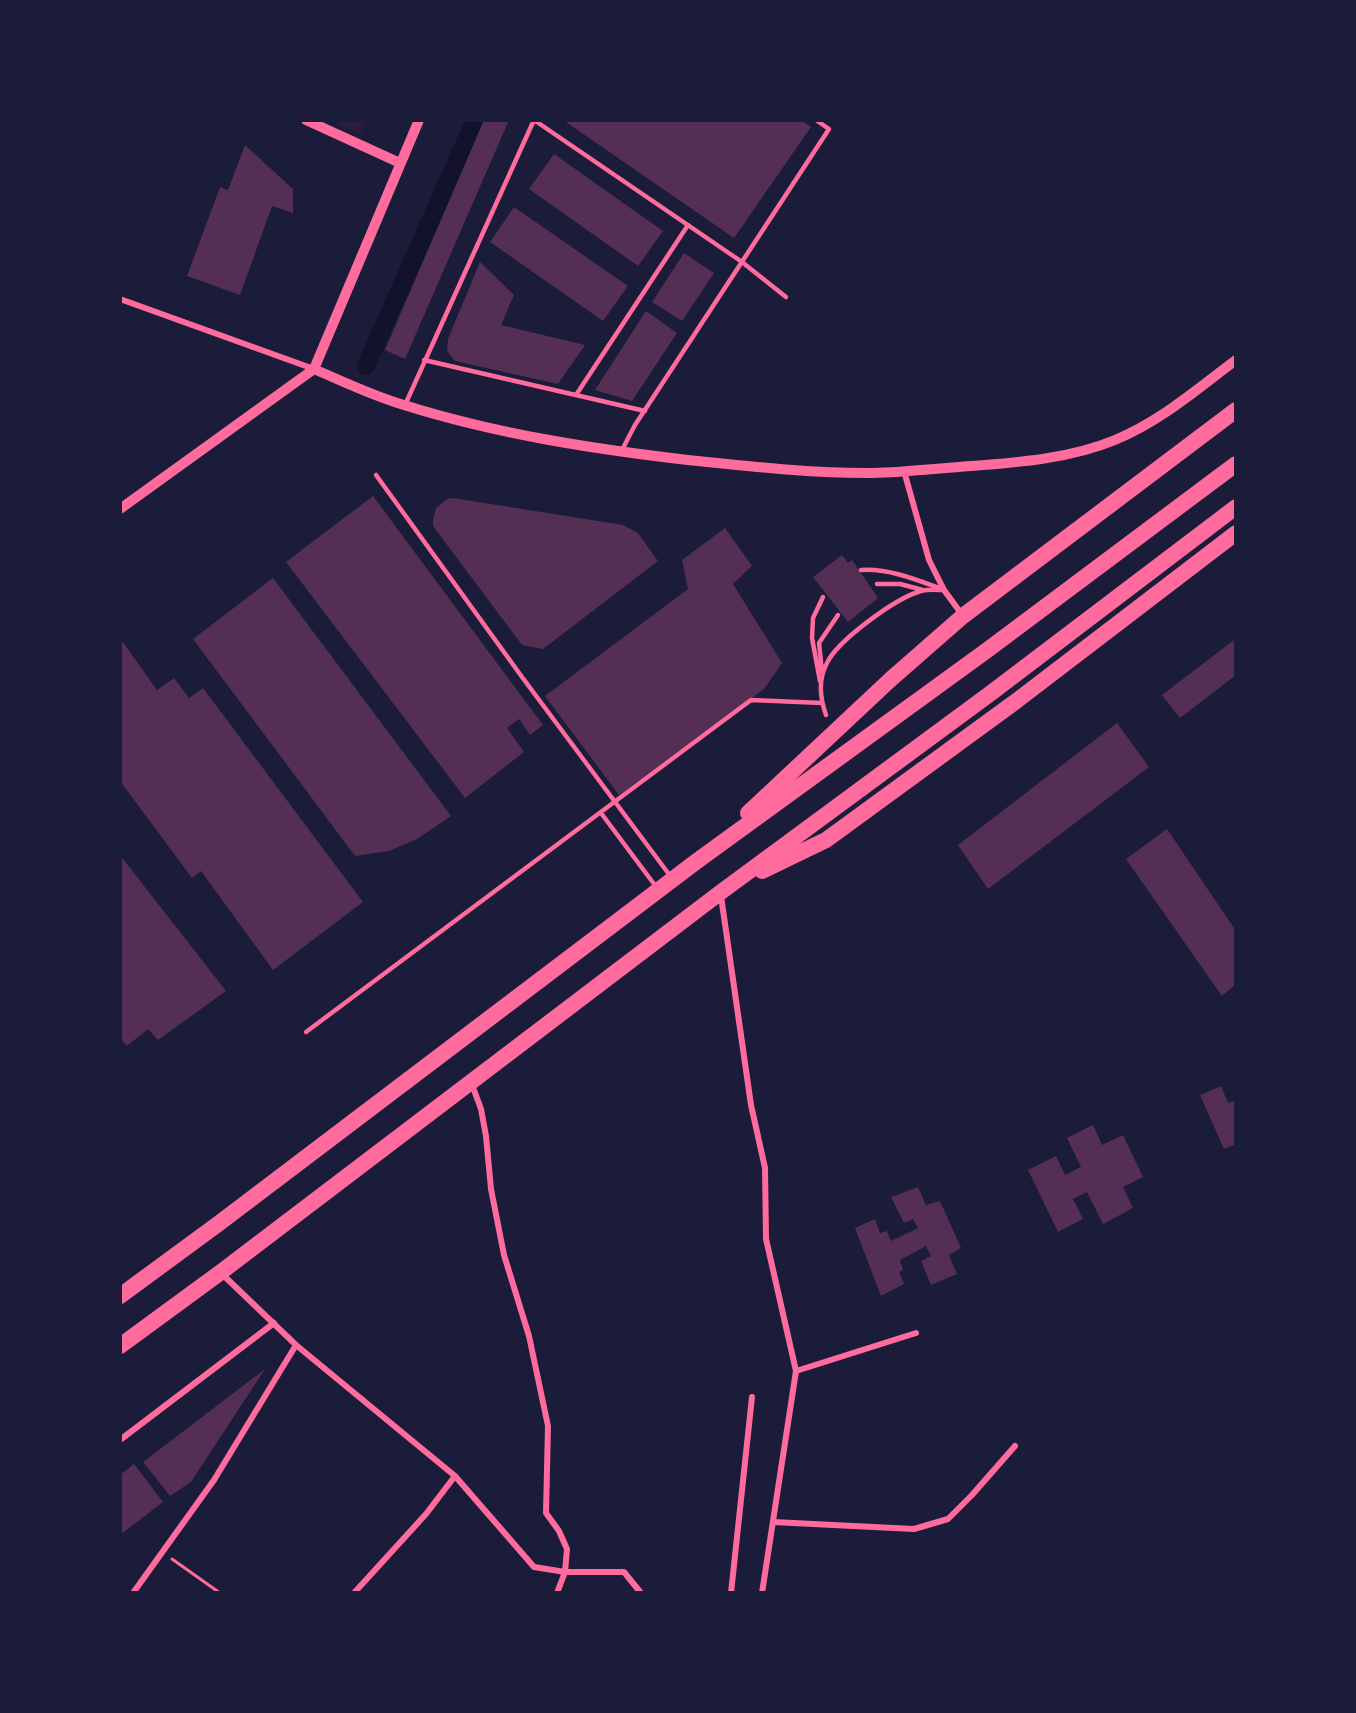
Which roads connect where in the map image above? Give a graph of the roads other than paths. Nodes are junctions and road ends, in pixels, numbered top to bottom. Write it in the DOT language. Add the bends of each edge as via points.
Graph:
graph roads {
  1 [pos="306,120"];
  2 [pos="419,120"];
  3 [pos="816,120"];
  4 [pos="400,163"];
  5 [pos="688,225"];
  6 [pos="742,262"];
  7 [pos="786,297"];
  8 [pos="120,298"];
  9 [pos="424,360"];
  10 [pos="1236,360"];
  11 [pos="314,369"];
  12 [pos="576,395"];
  13 [pos="404,406"];
  14 [pos="1236,410"];
  15 [pos="645,411"];
  16 [pos="620,452"];
  17 [pos="1236,464"];
  18 [pos="904,471"];
  19 [pos="376,475"];
  20 [pos="1236,507"];
  21 [pos="120,509"];
  22 [pos="1236,533"];
  23 [pos="861,570"];
  24 [pos="877,585"];
  25 [pos="923,590"];
  26 [pos="944,590"];
  27 [pos="823,597"];
  28 [pos="838,615"];
  29 [pos="963,616"];
  30 [pos="823,675"];
  31 [pos="820,685"];
  32 [pos="822,703"];
  33 [pos="826,715"];
  34 [pos="616,802"];
  35 [pos="601,813"];
  36 [pos="697,861"];
  37 [pos="673,880"];
  38 [pos="658,891"];
  39 [pos="721,892"];
  40 [pos="306,1032"];
  41 [pos="471,1081"];
  42 [pos="220,1272"];
  43 [pos="120,1296"];
  44 [pos="274,1323"];
  45 [pos="916,1334"];
  46 [pos="296,1345"];
  47 [pos="120,1346"];
  48 [pos="796,1371"];
  49 [pos="752,1397"];
  50 [pos="120,1440"];
  51 [pos="1015,1446"];
  52 [pos="456,1476"];
  53 [pos="773,1522"];
  54 [pos="565,1572"];
  55 [pos="133,1593"];
  56 [pos="354,1593"];
  57 [pos="557,1593"];
  58 [pos="641,1593"];
  59 [pos="731,1593"];
  60 [pos="762,1593"];
  1 -- 4 [label="street"];
  2 -- 4 [label="street"];
  3 -- 6 [label="lane" via="829,129"];
  4 -- 11 [label="street"];
  5 -- 6 [label="lane"];
  5 -- 9 [label="lane" via="534,120"];
  5 -- 12 [label="lane"];
  6 -- 7 [label="lane"];
  6 -- 15 [label="lane"];
  8 -- 11 [label="street"];
  9 -- 12 [label="lane"];
  9 -- 13 [label="lane"];
  10 -- 18 [label="street" via="1163,416 1115,440 1040,459"];
  11 -- 13 [label="street"];
  11 -- 21 [label="street"];
  12 -- 15 [label="lane"];
  13 -- 16 [label="street" via="525,435"];
  14 -- 29 [label="highway"];
  15 -- 16 [label="lane"];
  16 -- 18 [label="street" via="799,470"];
  17 -- 36 [label="highway"];
  18 -- 26 [label="street" via="929,561"];
  19 -- 34 [label="lane"];
  20 -- 39 [label="highway"];
  22 -- 39 [label="highway" via="826,840"];
  23 -- 26 [label="lane" via="916,579"];
  24 -- 25 [label="lane" via="900,584"];
  25 -- 26 [label="lane"];
  25 -- 30 [label="lane" via="909,595 851,634 826,664"];
  26 -- 29 [label="street"];
  27 -- 31 [label="lane" via="813,618 812,638"];
  28 -- 30 [label="lane" via="819,643"];
  29 -- 36 [label="highway"];
  30 -- 31 [label="lane"];
  31 -- 32 [label="lane"];
  32 -- 33 [label="lane"];
  32 -- 34 [label="lane" via="751,700"];
  34 -- 35 [label="lane"];
  34 -- 37 [label="lane"];
  35 -- 38 [label="lane"];
  35 -- 40 [label="lane"];
  36 -- 37 [label="highway"];
  37 -- 38 [label="highway"];
  38 -- 43 [label="highway"];
  39 -- 41 [label="highway"];
  39 -- 48 [label="street" via="751,1105 765,1168 766,1239"];
  41 -- 42 [label="highway"];
  41 -- 54 [label="street" via="481,1109 504,1255 529,1336 548,1426 546,1513 567,1549"];
  42 -- 44 [label="street"];
  42 -- 47 [label="highway"];
  44 -- 46 [label="street"];
  44 -- 50 [label="street"];
  45 -- 48 [label="street"];
  46 -- 52 [label="street"];
  46 -- 55 [label="street" via="214,1480"];
  48 -- 53 [label="street"];
  49 -- 59 [label="street"];
  51 -- 53 [label="street" via="948,1519 914,1529"];
  52 -- 54 [label="street" via="534,1567"];
  52 -- 56 [label="street"];
  53 -- 60 [label="street"];
  54 -- 57 [label="street"];
  54 -- 58 [label="street" via="624,1572"];
}
